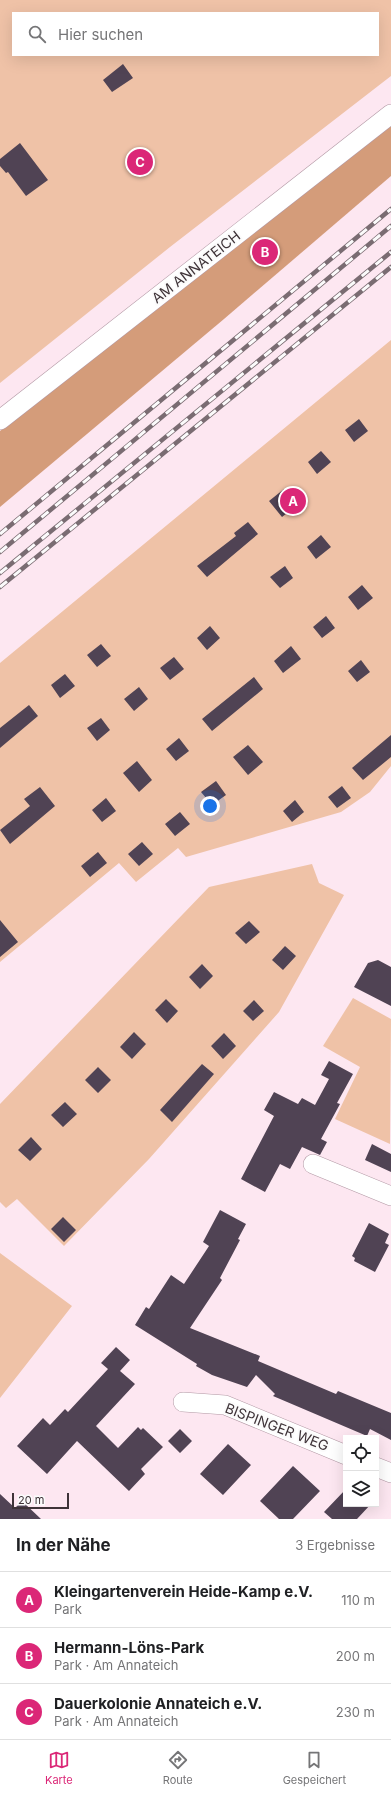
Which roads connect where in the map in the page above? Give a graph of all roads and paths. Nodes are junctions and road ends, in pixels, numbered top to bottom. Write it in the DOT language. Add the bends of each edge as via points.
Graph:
graph roads {
  1 [pos="391,114"];
  2 [pos="0,420"];
  3 [pos="314,1164"];
  4 [pos="391,1196"];
  5 [pos="183,1402"];
  6 [pos="343,1454"];
  7 [pos="379,1468"];
  8 [pos="391,1473"];
  1 -- 2 [label="street, AM ANNATEICH"];
  3 -- 4 [label="street"];
  5 -- 6 [label="street, BISPINGER WEG" via="225,1406"];
  7 -- 8 [label="street"];
}
